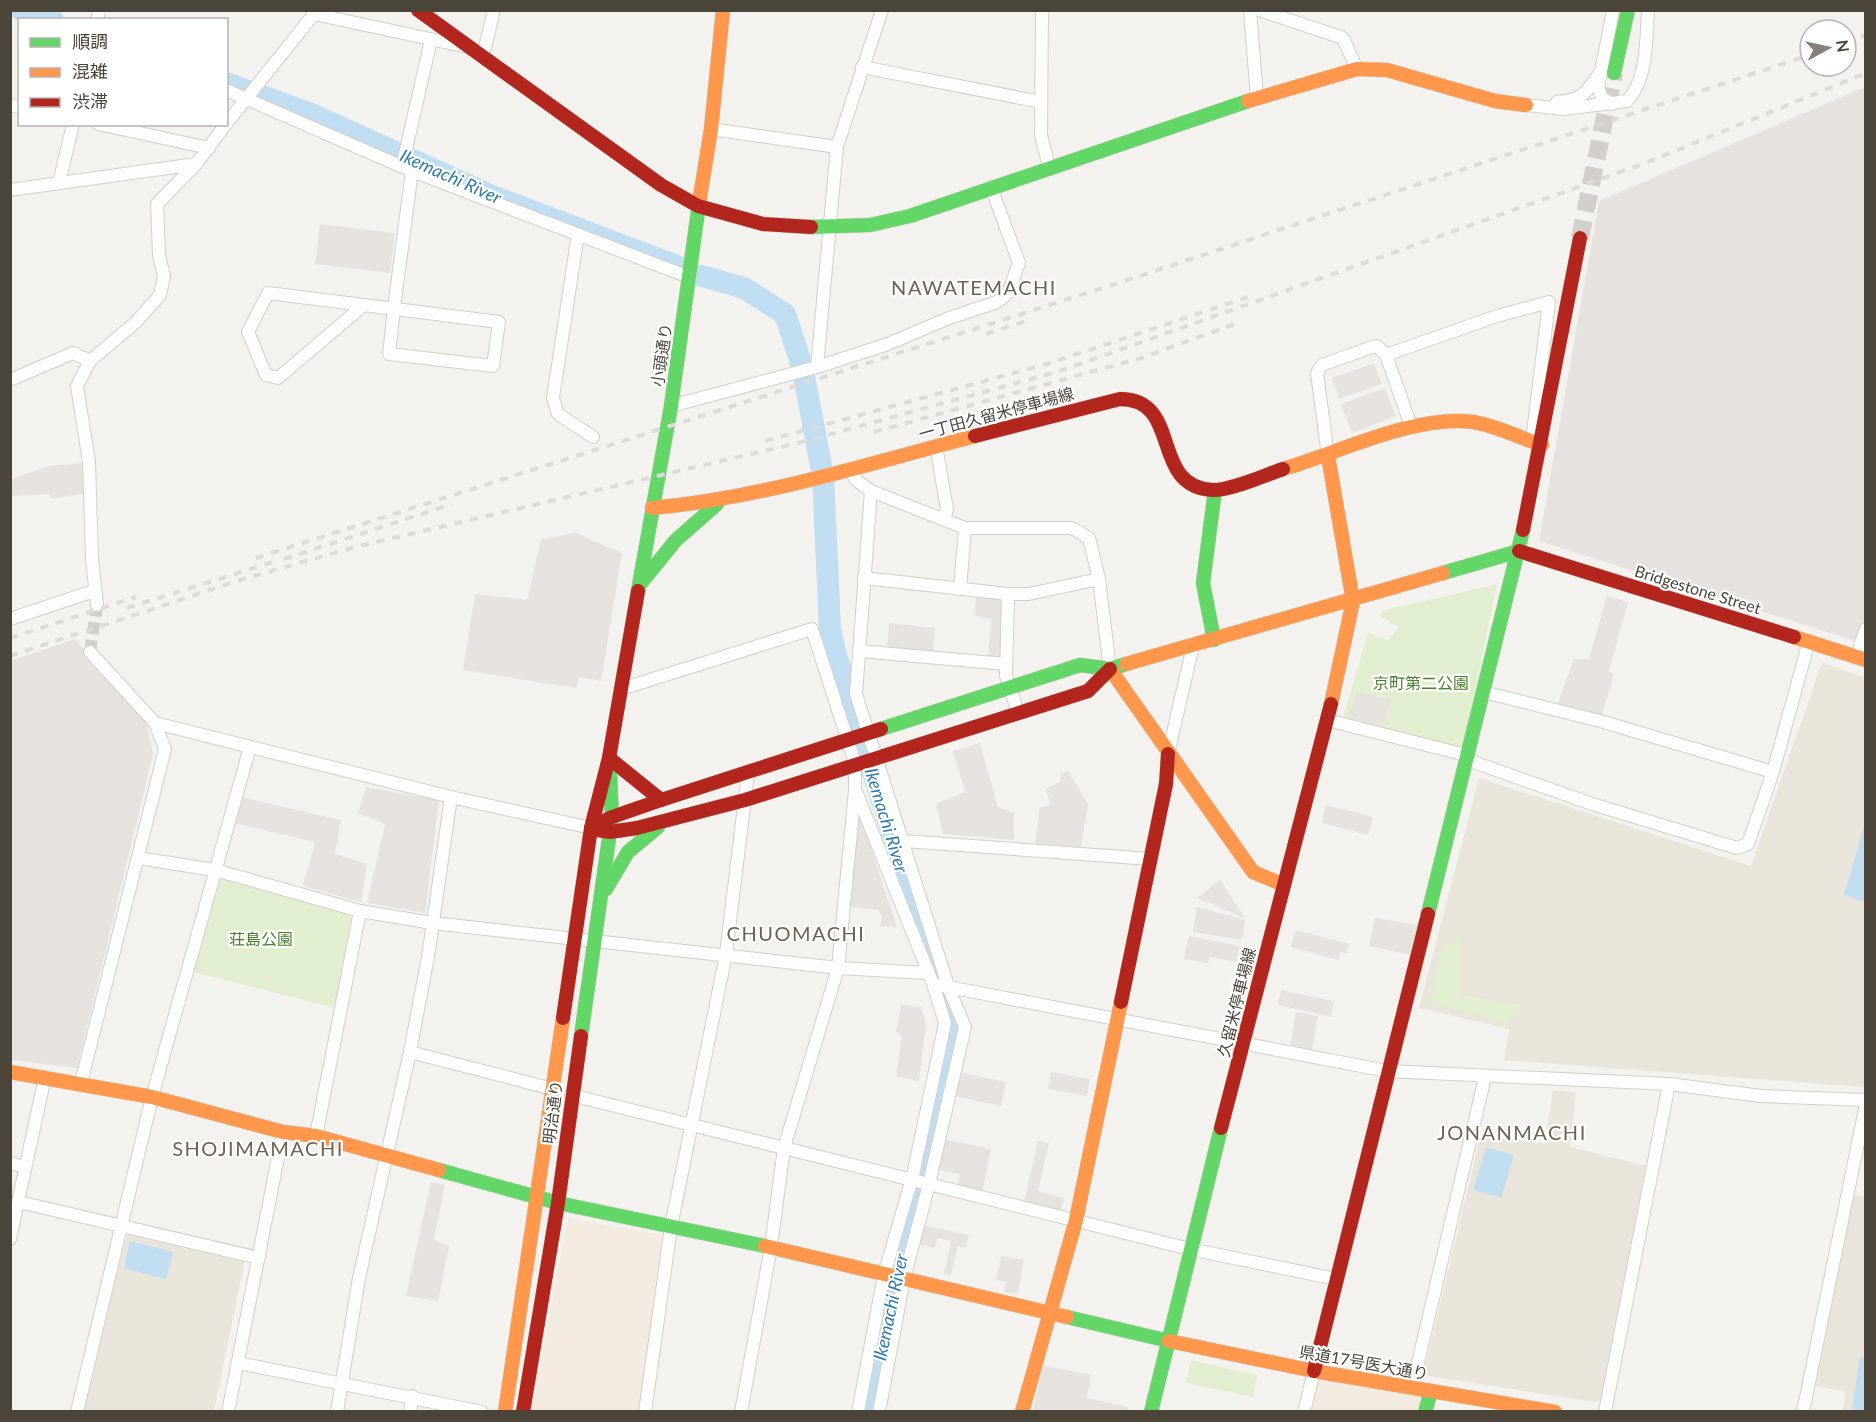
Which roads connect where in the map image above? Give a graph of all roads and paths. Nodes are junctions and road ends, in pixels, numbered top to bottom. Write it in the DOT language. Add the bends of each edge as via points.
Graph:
graph roads {
  1 [pos="418,10"];
  2 [pos="494,10"];
  3 [pos="723,10"];
  4 [pos="882,10"];
  5 [pos="1042,10"];
  6 [pos="1250,10"];
  7 [pos="1259,10"];
  8 [pos="1613,10"];
  9 [pos="1628,10"];
  10 [pos="1648,10"];
  11 [pos="318,12"];
  12 [pos="431,40"];
  13 [pos="470,47"];
  14 [pos="483,56"];
  15 [pos="862,67"];
  16 [pos="1358,69"];
  17 [pos="1609,70"];
  18 [pos="228,91"];
  19 [pos="245,98"];
  20 [pos="1257,98"];
  21 [pos="1041,102"];
  22 [pos="1612,104"];
  23 [pos="1526,105"];
  24 [pos="228,121"];
  25 [pos="73,126"];
  26 [pos="108,126"];
  27 [pos="225,126"];
  28 [pos="711,129"];
  29 [pos="837,147"];
  30 [pos="209,148"];
  31 [pos="196,164"];
  32 [pos="1049,167"];
  33 [pos="407,169"];
  34 [pos="59,183"];
  35 [pos="991,187"];
  36 [pos="10,190"];
  37 [pos="698,206"];
  38 [pos="830,228"];
  39 [pos="578,234"];
  40 [pos="1580,238"];
  41 [pos="688,277"];
  42 [pos="364,304"];
  43 [pos="394,308"];
  44 [pos="1386,356"];
  45 [pos="90,361"];
  46 [pos="817,367"];
  47 [pos="10,380"];
  48 [pos="671,406"];
  49 [pos="1411,426"];
  50 [pos="593,436"];
  51 [pos="1537,443"];
  52 [pos="936,446"];
  53 [pos="1328,456"];
  54 [pos="846,470"];
  55 [pos="1215,490"];
  56 [pos="871,491"];
  57 [pos="723,499"];
  58 [pos="652,508"];
  59 [pos="944,520"];
  60 [pos="965,528"];
  61 [pos="1519,551"];
  62 [pos="864,578"];
  63 [pos="1099,579"];
  64 [pos="638,586"];
  65 [pos="960,589"];
  66 [pos="94,591"];
  67 [pos="1008,594"];
  68 [pos="1353,601"];
  69 [pos="97,605"];
  70 [pos="10,619"];
  71 [pos="1866,629"];
  72 [pos="1214,640"];
  73 [pos="1809,641"];
  74 [pos="1193,646"];
  75 [pos="859,651"];
  76 [pos="90,652"];
  77 [pos="1861,658"];
  78 [pos="1006,664"];
  79 [pos="1110,669"];
  80 [pos="1010,688"];
  81 [pos="621,689"];
  82 [pos="1483,692"];
  83 [pos="1018,712"];
  84 [pos="1328,720"];
  85 [pos="155,723"];
  86 [pos="870,733"];
  87 [pos="849,740"];
  88 [pos="250,747"];
  89 [pos="1168,754"];
  90 [pos="877,756"];
  91 [pos="1466,757"];
  92 [pos="609,759"];
  93 [pos="855,763"];
  94 [pos="1773,772"];
  95 [pos="748,773"];
  96 [pos="855,790"];
  97 [pos="451,797"];
  98 [pos="661,800"];
  99 [pos="745,801"];
  100 [pos="612,817"];
  101 [pos="667,820"];
  102 [pos="591,828"];
  103 [pos="610,832"];
  104 [pos="904,841"];
  105 [pos="138,858"];
  106 [pos="1150,858"];
  107 [pos="215,870"];
  108 [pos="1284,885"];
  109 [pos="600,901"];
  110 [pos="360,911"];
  111 [pos="432,923"];
  112 [pos="576,940"];
  113 [pos="594,941"];
  114 [pos="726,954"];
  115 [pos="838,968"];
  116 [pos="930,979"];
  117 [pos="949,989"];
  118 [pos="1116,1018"];
  119 [pos="1242,1045"];
  120 [pos="410,1052"];
  121 [pos="1388,1071"];
  122 [pos="10,1072"];
  123 [pos="45,1077"];
  124 [pos="1485,1077"];
  125 [pos="81,1083"];
  126 [pos="1669,1084"];
  127 [pos="553,1089"];
  128 [pos="571,1095"];
  129 [pos="152,1097"];
  130 [pos="1866,1102"];
  131 [pos="691,1125"];
  132 [pos="283,1132"];
  133 [pos="316,1136"];
  134 [pos="784,1148"];
  135 [pos="387,1157"];
  136 [pos="10,1163"];
  137 [pos="24,1167"];
  138 [pos="911,1180"];
  139 [pos="929,1184"];
  140 [pos="536,1197"];
  141 [pos="19,1202"];
  142 [pos="558,1203"];
  143 [pos="1076,1220"];
  144 [pos="122,1226"];
  145 [pos="671,1227"];
  146 [pos="11,1234"];
  147 [pos="771,1247"];
  148 [pos="1190,1249"];
  149 [pos="259,1258"];
  150 [pos="884,1275"];
  151 [pos="1336,1279"];
  152 [pos="904,1280"];
  153 [pos="1048,1314"];
  154 [pos="1168,1341"];
  155 [pos="238,1363"];
  156 [pos="1314,1371"];
  157 [pos="343,1383"];
  158 [pos="1412,1388"];
  159 [pos="1431,1391"];
  160 [pos="412,1396"];
  161 [pos="77,1412"];
  162 [pos="228,1412"];
  163 [pos="337,1412"];
  164 [pos="411,1412"];
  165 [pos="482,1412"];
  166 [pos="505,1412"];
  167 [pos="523,1412"];
  168 [pos="645,1412"];
  169 [pos="741,1412"];
  170 [pos="858,1412"];
  171 [pos="879,1412"];
  172 [pos="1022,1412"];
  173 [pos="1151,1412"];
  174 [pos="1304,1412"];
  175 [pos="1425,1412"];
  176 [pos="1555,1412"];
  177 [pos="1605,1412"];
  178 [pos="1803,1412"];
  1 -- 13 [label="street"];
  2 -- 14 [label="street"];
  3 -- 28 [label="street, 小頭通り"];
  4 -- 15 [label="street"];
  5 -- 21 [label="street"];
  6 -- 20 [label="street"];
  7 -- 16 [label="street" via="1343,38"];
  8 -- 17 [label="street"];
  9 -- 17 [label="street"];
  10 -- 22 [label="street" via="1639,81 1627,101"];
  11 -- 12 [label="street"];
  11 -- 19 [label="street"];
  12 -- 13 [label="street"];
  12 -- 33 [label="street"];
  13 -- 14 [label="street"];
  14 -- 37 [label="street" via="661,185"];
  15 -- 21 [label="street"];
  15 -- 29 [label="street"];
  16 -- 20 [label="street"];
  16 -- 23 [label="street" via="1387,70"];
  17 -- 22 [label="street" via="1598,87 1602,98"];
  17 -- 23 [label="street" via="1585,94 1570,101"];
  18 -- 19 [label="street"];
  19 -- 24 [label="street"];
  19 -- 33 [label="street"];
  20 -- 32 [label="street"];
  21 -- 32 [label="street" via="1041,135"];
  22 -- 23 [label="street" via="1564,109"];
  25 -- 34 [label="street"];
  26 -- 30 [label="street"];
  27 -- 30 [label="street"];
  28 -- 29 [label="street"];
  28 -- 37 [label="street, 小頭通り"];
  29 -- 38 [label="street"];
  30 -- 31 [label="street"];
  31 -- 34 [label="street"];
  31 -- 45 [label="street" via="157,204 164,276 160,295 136,322"];
  32 -- 35 [label="street"];
  33 -- 39 [label="street"];
  33 -- 43 [label="street"];
  34 -- 36 [label="street"];
  35 -- 38 [label="street" via="910,216"];
  35 -- 46 [label="street" via="1019,263 1008,293 997,302"];
  37 -- 38 [label="street" via="763,224"];
  37 -- 41 [label="street, 小頭通り"];
  38 -- 46 [label="street"];
  39 -- 41 [label="street"];
  39 -- 50 [label="street" via="553,398 558,414"];
  40 -- 51 [label="street"];
  41 -- 48 [label="street, 小頭通り"];
  42 -- 42 [label="street" via="268,293 248,332 266,375 278,378"];
  42 -- 43 [label="street"];
  43 -- 43 [label="street" via="389,354 493,366 499,322"];
  44 -- 49 [label="street"];
  44 -- 51 [label="street" via="1497,316 1550,302"];
  44 -- 53 [label="street" via="1372,346 1322,365 1317,373"];
  45 -- 47 [label="street" via="73,353"];
  45 -- 66 [label="street" via="77,386 89,462"];
  46 -- 48 [label="street"];
  48 -- 58 [label="street, 小頭通り"];
  49 -- 51 [label="street" via="1474,422"];
  49 -- 53 [label="street"];
  51 -- 61 [label="street"];
  52 -- 54 [label="street, 一丁田久留米停車場線"];
  52 -- 55 [label="street, 一丁田久留米停車場線" via="1105,401 1138,400 1160,427 1180,479 1198,490"];
  52 -- 59 [label="street" via="947,508"];
  53 -- 55 [label="street"];
  53 -- 68 [label="street"];
  54 -- 56 [label="street"];
  54 -- 57 [label="street, 一丁田久留米停車場線"];
  55 -- 72 [label="street" via="1203,583"];
  56 -- 59 [label="street"];
  56 -- 62 [label="street"];
  57 -- 58 [label="street, 一丁田久留米停車場線"];
  57 -- 64 [label="street" via="672,542"];
  58 -- 64 [label="street"];
  59 -- 60 [label="street"];
  60 -- 63 [label="street" via="1072,528 1089,538"];
  60 -- 65 [label="street"];
  61 -- 68 [label="street"];
  61 -- 73 [label="street, Bridgestone Street"];
  61 -- 82 [label="street"];
  62 -- 65 [label="street"];
  62 -- 75 [label="street"];
  63 -- 67 [label="street" via="1029,594"];
  63 -- 79 [label="street"];
  64 -- 81 [label="street"];
  65 -- 67 [label="street"];
  66 -- 69 [label="street"];
  66 -- 70 [label="street"];
  67 -- 78 [label="street"];
  68 -- 72 [label="street"];
  68 -- 84 [label="street, 久留米停車場線"];
  71 -- 77 [label="street"];
  72 -- 74 [label="street"];
  73 -- 77 [label="street, Bridgestone Street"];
  73 -- 94 [label="street"];
  74 -- 79 [label="street"];
  74 -- 89 [label="street"];
  75 -- 78 [label="street"];
  75 -- 86 [label="street" via="856,694"];
  76 -- 85 [label="street"];
  78 -- 80 [label="street"];
  79 -- 80 [label="street" via="1080,666"];
  79 -- 83 [label="street" via="1088,691"];
  79 -- 89 [label="street"];
  80 -- 83 [label="street"];
  80 -- 86 [label="street"];
  81 -- 87 [label="street" via="812,630"];
  81 -- 92 [label="street"];
  82 -- 91 [label="street"];
  82 -- 94 [label="street" via="1600,721"];
  83 -- 90 [label="street"];
  84 -- 91 [label="street"];
  84 -- 108 [label="street, 久留米停車場線"];
  85 -- 88 [label="street"];
  85 -- 105 [label="street" via="165,749"];
  86 -- 87 [label="street"];
  86 -- 90 [label="street"];
  87 -- 93 [label="street"];
  87 -- 95 [label="street"];
  88 -- 97 [label="street"];
  88 -- 107 [label="street"];
  89 -- 106 [label="street" via="1166,784"];
  89 -- 108 [label="street" via="1253,872"];
  90 -- 93 [label="street"];
  90 -- 104 [label="street"];
  91 -- 94 [label="street" via="1592,804 1737,848 1748,844"];
  91 -- 121 [label="street"];
  92 -- 98 [label="street"];
  92 -- 100 [label="street"];
  92 -- 102 [label="street"];
  93 -- 96 [label="street"];
  93 -- 99 [label="street"];
  95 -- 98 [label="street"];
  95 -- 99 [label="street"];
  96 -- 115 [label="street"];
  96 -- 116 [label="street"];
  97 -- 102 [label="street"];
  97 -- 111 [label="street"];
  98 -- 100 [label="street"];
  99 -- 101 [label="street"];
  99 -- 114 [label="street"];
  100 -- 102 [label="street"];
  100 -- 103 [label="street, 明治通り"];
  101 -- 103 [label="street"];
  101 -- 109 [label="street" via="628,852"];
  102 -- 103 [label="street"];
  102 -- 112 [label="street, 明治通り"];
  103 -- 109 [label="street, 明治通り"];
  104 -- 106 [label="street"];
  104 -- 117 [label="street"];
  105 -- 107 [label="street"];
  105 -- 125 [label="street"];
  106 -- 118 [label="street"];
  107 -- 110 [label="street"];
  107 -- 129 [label="street"];
  108 -- 119 [label="street, 久留米停車場線"];
  109 -- 113 [label="street, 明治通り"];
  110 -- 111 [label="street"];
  110 -- 133 [label="street"];
  111 -- 112 [label="street"];
  111 -- 120 [label="street"];
  112 -- 113 [label="street"];
  112 -- 127 [label="street, 明治通り"];
  113 -- 114 [label="street"];
  113 -- 128 [label="street, 明治通り"];
  114 -- 115 [label="street"];
  114 -- 131 [label="street"];
  115 -- 116 [label="street"];
  115 -- 134 [label="street"];
  116 -- 117 [label="street"];
  116 -- 138 [label="street" via="945,1023"];
  117 -- 118 [label="street"];
  117 -- 139 [label="street" via="965,1027"];
  118 -- 119 [label="street"];
  118 -- 143 [label="street"];
  119 -- 121 [label="street"];
  119 -- 148 [label="street, 久留米停車場線"];
  120 -- 127 [label="street"];
  120 -- 135 [label="street"];
  121 -- 124 [label="street"];
  121 -- 151 [label="street"];
  122 -- 123 [label="street, 県道17号医大通り"];
  123 -- 125 [label="street, 県道17号医大通り"];
  123 -- 137 [label="street"];
  124 -- 126 [label="street"];
  124 -- 158 [label="street"];
  125 -- 129 [label="street, 県道17号医大通り"];
  126 -- 130 [label="street" via="1761,1096"];
  126 -- 177 [label="street"];
  127 -- 140 [label="street, 明治通り"];
  128 -- 131 [label="street"];
  128 -- 142 [label="street, 明治通り"];
  129 -- 132 [label="street, 県道17号医大通り"];
  129 -- 144 [label="street"];
  130 -- 178 [label="street"];
  131 -- 134 [label="street"];
  131 -- 145 [label="street"];
  132 -- 133 [label="street, 県道17号医大通り"];
  132 -- 149 [label="street"];
  133 -- 135 [label="street, 県道17号医大通り"];
  134 -- 138 [label="street"];
  134 -- 147 [label="street"];
  135 -- 140 [label="street, 県道17号医大通り"];
  135 -- 157 [label="street" via="359,1278"];
  136 -- 137 [label="street"];
  137 -- 141 [label="street"];
  138 -- 139 [label="street"];
  138 -- 150 [label="street"];
  139 -- 143 [label="street"];
  139 -- 152 [label="street"];
  140 -- 142 [label="street, 県道17号医大通り"];
  140 -- 166 [label="street, 明治通り"];
  141 -- 144 [label="street"];
  141 -- 146 [label="street"];
  142 -- 145 [label="street, 県道17号医大通り"];
  142 -- 167 [label="street, 明治通り"];
  143 -- 148 [label="street"];
  143 -- 153 [label="street"];
  144 -- 149 [label="street"];
  144 -- 161 [label="street"];
  145 -- 147 [label="street, 県道17号医大通り"];
  145 -- 168 [label="street"];
  147 -- 150 [label="street, 県道17号医大通り"];
  147 -- 169 [label="street"];
  148 -- 151 [label="street"];
  148 -- 154 [label="street, 久留米停車場線"];
  149 -- 155 [label="street"];
  150 -- 152 [label="street, 県道17号医大通り"];
  150 -- 170 [label="street"];
  151 -- 156 [label="street"];
  152 -- 153 [label="street, 県道17号医大通り"];
  152 -- 171 [label="street"];
  153 -- 154 [label="street, 県道17号医大通り"];
  153 -- 172 [label="street"];
  154 -- 156 [label="street, 県道17号医大通り"];
  154 -- 173 [label="street, 久留米停車場線"];
  155 -- 157 [label="street"];
  155 -- 162 [label="street"];
  156 -- 158 [label="street, 県道17号医大通り"];
  156 -- 174 [label="street"];
  157 -- 160 [label="street"];
  157 -- 163 [label="street"];
  158 -- 159 [label="street, 県道17号医大通り"];
  159 -- 175 [label="street"];
  159 -- 176 [label="street, 県道17号医大通り"];
  160 -- 164 [label="street"];
  160 -- 165 [label="street"];
}
